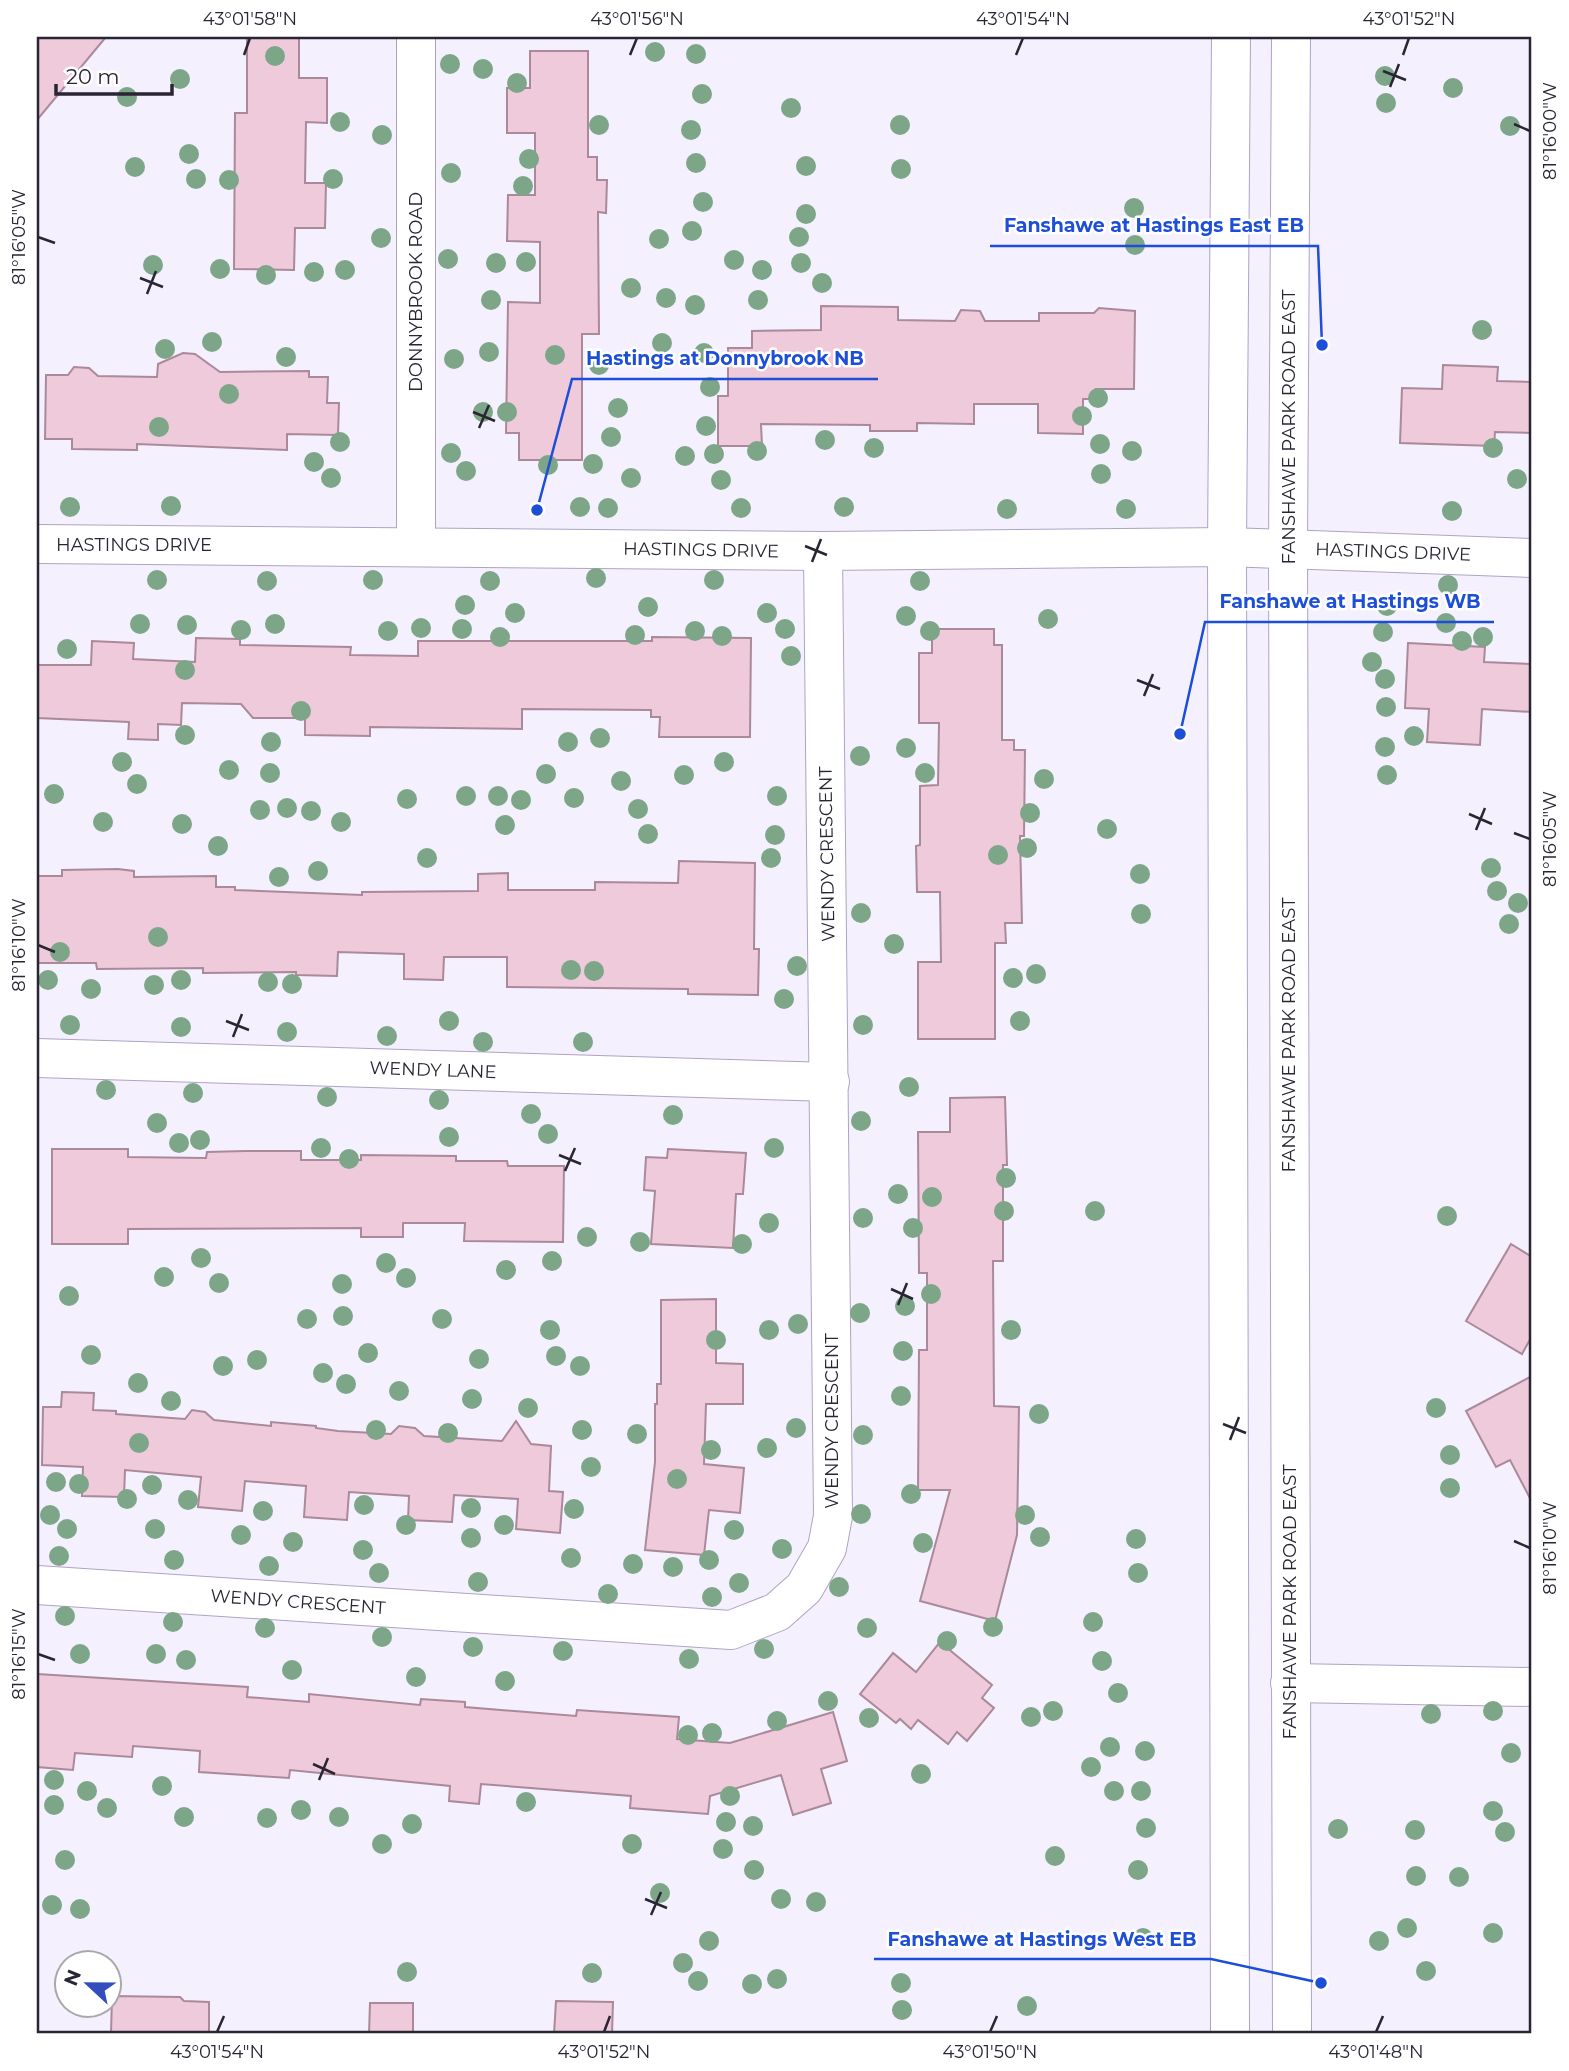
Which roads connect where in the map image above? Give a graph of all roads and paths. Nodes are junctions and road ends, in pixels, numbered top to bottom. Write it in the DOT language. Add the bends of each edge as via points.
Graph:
graph roads {
  1 [pos="416,37"];
  2 [pos="1231,37"];
  3 [pos="1291,37"];
  4 [pos="37,544"];
  5 [pos="416,547"];
  6 [pos="1227,547"];
  7 [pos="1288,548"];
  8 [pos="823,551"];
  9 [pos="1532,558"];
  10 [pos="37,1058"];
  11 [pos="830,1082"];
  12 [pos="37,1585"];
  13 [pos="1290,1683"];
  14 [pos="1532,1687"];
  15 [pos="1230,2034"];
  16 [pos="1292,2034"];
  1 -- 5 [label="street, DONNYBROOK ROAD"];
  2 -- 6 [label="street"];
  3 -- 7 [label="street, FANSHAWE PARK ROAD EAST"];
  4 -- 5 [label="street, HASTINGS DRIVE"];
  5 -- 8 [label="street, HASTINGS DRIVE"];
  6 -- 7 [label="street, HASTINGS DRIVE"];
  6 -- 8 [label="street, HASTINGS DRIVE"];
  6 -- 15 [label="street"];
  7 -- 9 [label="street, HASTINGS DRIVE"];
  7 -- 13 [label="street, FANSHAWE PARK ROAD EAST"];
  8 -- 11 [label="street, WENDY CRESCENT"];
  10 -- 11 [label="street, WENDY LANE"];
  11 -- 12 [label="street, WENDY CRESCENT" via="833,1516 827,1548 804,1588 777,1612 731,1630"];
  13 -- 14 [label="street"];
  13 -- 16 [label="street, FANSHAWE PARK ROAD EAST"];
}
